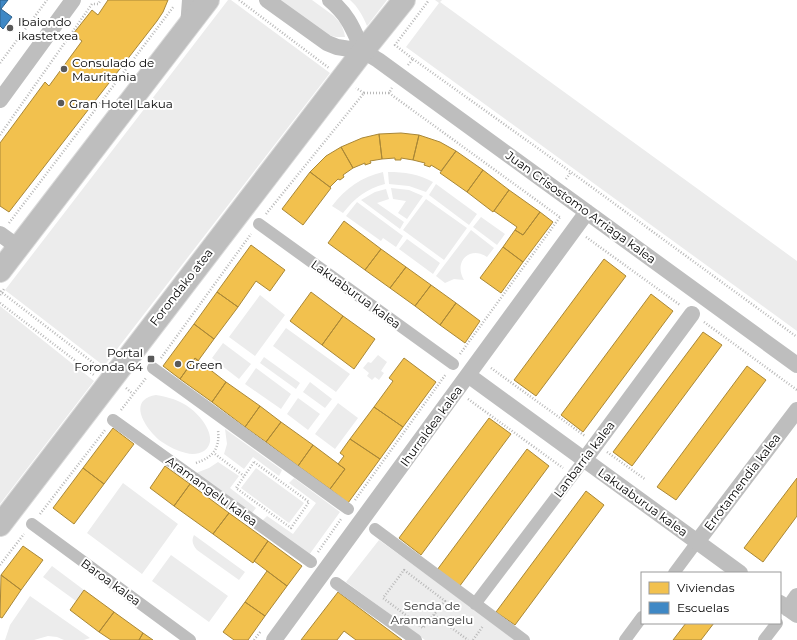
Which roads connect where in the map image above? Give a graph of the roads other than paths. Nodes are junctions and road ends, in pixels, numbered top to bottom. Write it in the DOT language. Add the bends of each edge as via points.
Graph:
graph roads {
  1 [pos="73,0"];
  2 [pos="190,0"];
  3 [pos="208,0"];
  4 [pos="267,0"];
  5 [pos="330,0"];
  6 [pos="404,0"];
  7 [pos="188,27"];
  8 [pos="363,51"];
  9 [pos="0,100"];
  10 [pos="587,212"];
  11 [pos="259,224"];
  12 [pos="4,228"];
  13 [pos="18,247"];
  14 [pos="0,271"];
  15 [pos="692,314"];
  16 [pos="453,364"];
  17 [pos="797,365"];
  18 [pos="153,368"];
  19 [pos="468,375"];
  20 [pos="797,410"];
  21 [pos="113,420"];
  22 [pos="584,460"];
  23 [pos="348,509"];
  24 [pos="32,524"];
  25 [pos="0,525"];
  26 [pos="375,529"];
  27 [pos="697,542"];
  28 [pos="310,562"];
  29 [pos="675,572"];
  30 [pos="739,572"];
  31 [pos="336,583"];
  32 [pos="475,604"];
  33 [pos="641,618"];
  34 [pos="776,624"];
  35 [pos="190,640"];
  36 [pos="274,640"];
  37 [pos="416,640"];
  38 [pos="524,640"];
  39 [pos="625,640"];
  40 [pos="764,640"];
  1 -- 9 [label="street"];
  2 -- 7 [label="street"];
  3 -- 7 [label="main road"];
  4 -- 8 [label="street" via="327,43"];
  5 -- 8 [label="street" via="347,18"];
  6 -- 8 [label="main road, Forondako atea"];
  7 -- 13 [label="main road"];
  8 -- 10 [label="street, Juan Crisostomo Arriaga kalea"];
  8 -- 25 [label="main road, Forondako atea"];
  10 -- 17 [label="street, Juan Crisostomo Arriaga kalea"];
  10 -- 19 [label="street, Ihurraldea kalea"];
  11 -- 16 [label="street, Lakuaburua kalea"];
  12 -- 13 [label="street"];
  13 -- 14 [label="main road"];
  15 -- 22 [label="street, Lanbarria kalea"];
  18 -- 23 [label="street"];
  19 -- 22 [label="street, Lakuaburua kalea"];
  19 -- 36 [label="street, Ihurraldea kalea"];
  20 -- 27 [label="street, Errotamendia kalea"];
  21 -- 28 [label="street, Aramangelu kalea"];
  22 -- 27 [label="street, Lakuaburua kalea"];
  22 -- 32 [label="street, Lanbarria kalea"];
  24 -- 35 [label="street, Baroa kalea"];
  26 -- 32 [label="street"];
  27 -- 29 [label="street, Errotamendia kalea"];
  27 -- 30 [label="street, Lakuaburua kalea"];
  31 -- 37 [label="street"];
  32 -- 38 [label="street"];
  33 -- 39 [label="street"];
  34 -- 40 [label="street"];
}
